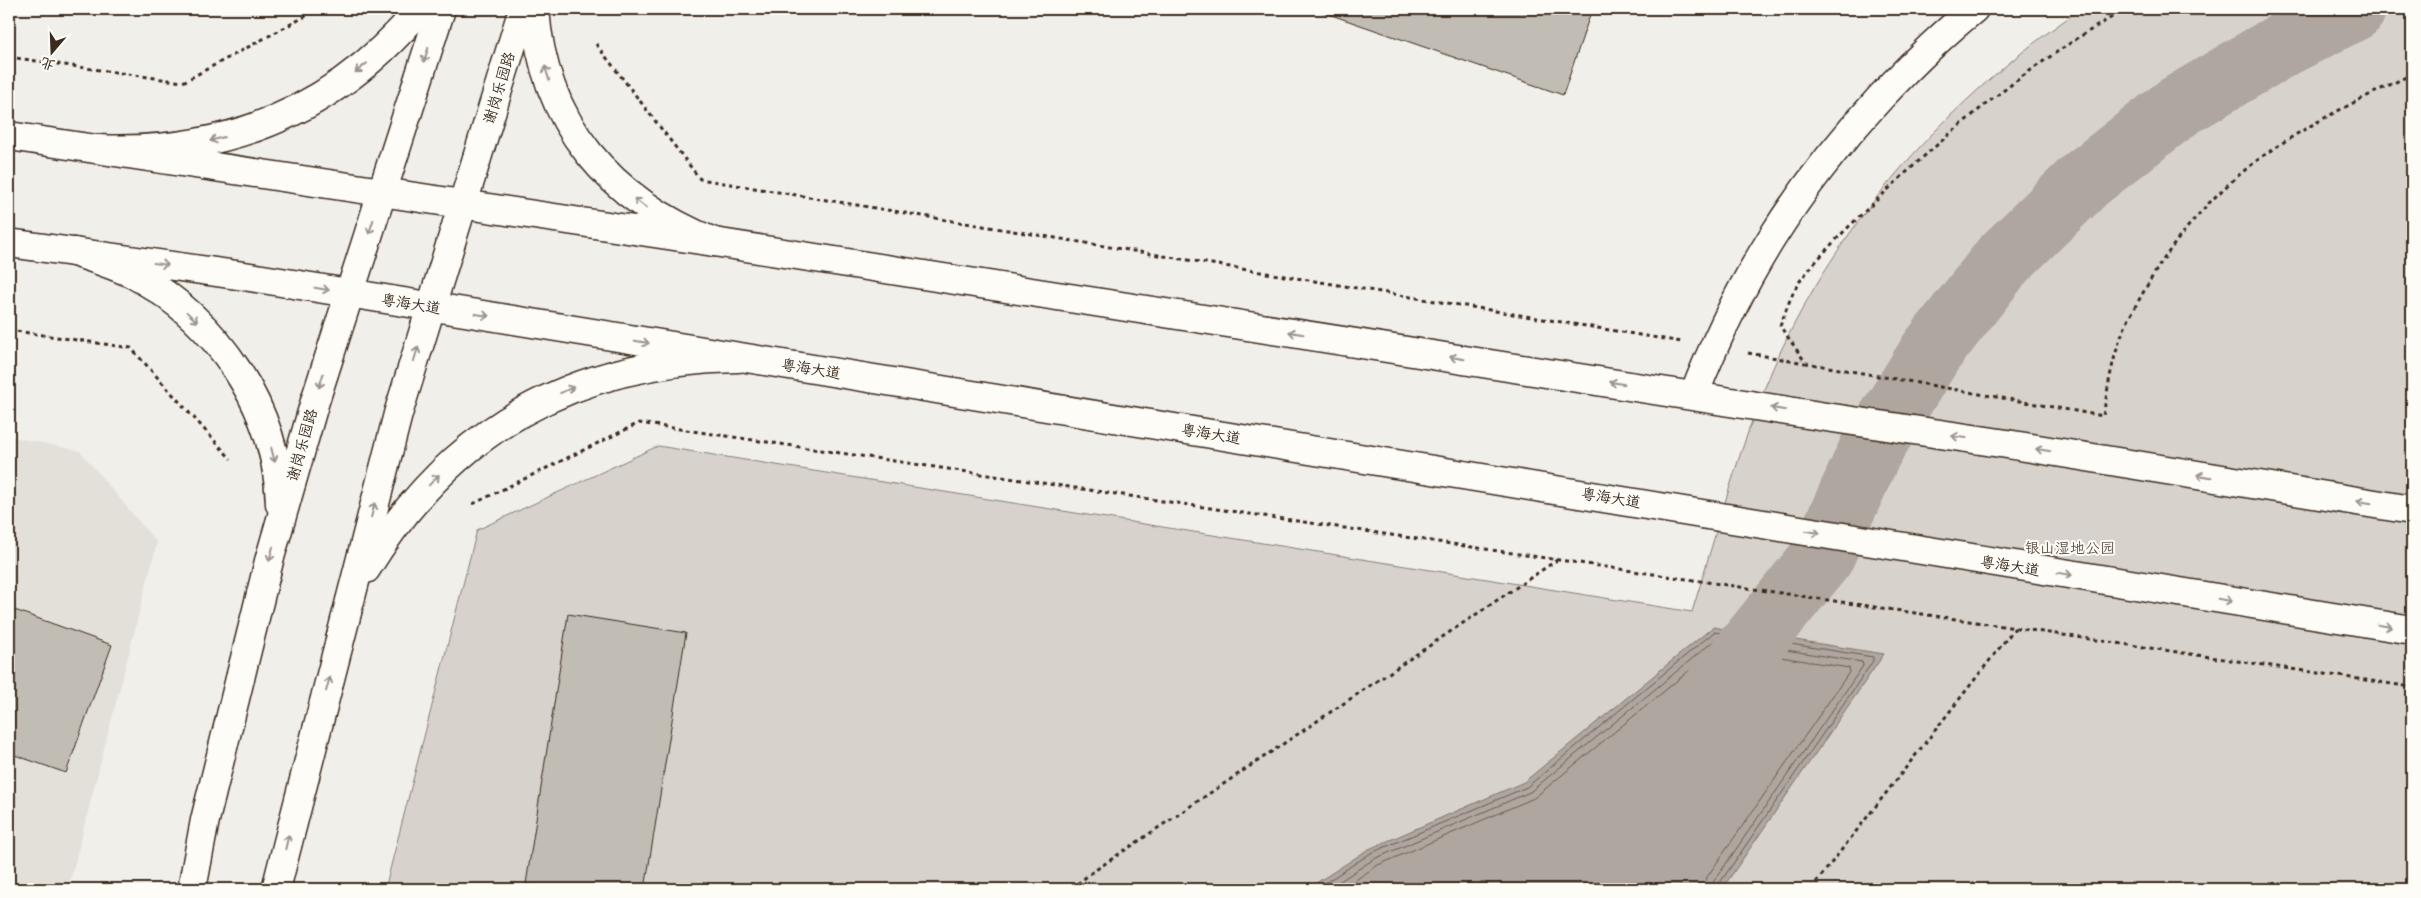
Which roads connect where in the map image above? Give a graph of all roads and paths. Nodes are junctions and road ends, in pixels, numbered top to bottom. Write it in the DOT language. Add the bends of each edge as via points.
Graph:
graph roads {
  1 [pos="318,9"];
  2 [pos="420,9"];
  3 [pos="441,9"];
  4 [pos="523,9"];
  5 [pos="535,9"];
  6 [pos="1974,9"];
  7 [pos="2126,9"];
  8 [pos="596,44"];
  9 [pos="9,57"];
  10 [pos="2412,74"];
  11 [pos="9,136"];
  12 [pos="98,149"];
  13 [pos="382,191"];
  14 [pos="463,204"];
  15 [pos="714,242"];
  16 [pos="9,243"];
  17 [pos="74,252"];
  18 [pos="349,294"];
  19 [pos="431,307"];
  20 [pos="9,330"];
  21 [pos="1713,348"];
  22 [pos="738,358"];
  23 [pos="1806,363"];
  24 [pos="1694,395"];
  25 [pos="231,460"];
  26 [pos="473,504"];
  27 [pos="2412,510"];
  28 [pos="280,520"];
  29 [pos="1557,560"];
  30 [pos="348,606"];
  31 [pos="2016,628"];
  32 [pos="2412,630"];
  33 [pos="2412,687"];
  34 [pos="192,889"];
  35 [pos="276,889"];
  36 [pos="1071,889"];
  37 [pos="1811,889"];
  1 -- 9 [label="path" via="183,82"];
  2 -- 12 [label="main road, one-way" via="374,58 311,103 278,120 244,132 172,148"];
  3 -- 13 [label="main road, 谢岗乐园路, one-way"];
  4 -- 14 [label="main road, 谢岗乐园路"];
  15 -- 5 [label="main road, one-way" via="652,212 624,191 580,142 551,86 542,57"];
  6 -- 21 [label="main road" via="1912,64 1815,173 1739,292"];
  7 -- 23 [label="path" via="2038,65 1973,114 1912,166 1799,282 1780,326"];
  8 -- 21 [label="path" via="700,179"];
  10 -- 23 [label="path" via="2291,137 2252,164 2209,203 2157,268 2135,307 2117,348 2103,416"];
  11 -- 12 [label="main road"];
  12 -- 13 [label="main road"];
  13 -- 14 [label="main road"];
  13 -- 18 [label="main road, 谢岗乐园路, one-way"];
  14 -- 15 [label="main road"];
  14 -- 19 [label="main road, 谢岗乐园路"];
  24 -- 15 [label="main road, one-way"];
  16 -- 17 [label="main road, 粤海大道"];
  17 -- 18 [label="main road, 粤海大道, one-way"];
  17 -- 28 [label="main road, one-way" via="127,272 161,292 210,334 230,359 246,384 268,436 278,482"];
  18 -- 19 [label="main road, 粤海大道"];
  18 -- 28 [label="main road, 谢岗乐园路, one-way"];
  19 -- 22 [label="main road, 粤海大道, one-way"];
  30 -- 19 [label="main road, 谢岗乐园路, one-way" via="398,414"];
  20 -- 25 [label="path" via="131,348"];
  21 -- 23 [label="path"];
  21 -- 24 [label="main road"];
  30 -- 22 [label="main road, one-way" via="383,541 413,501 473,444 506,421 564,391 618,372 697,358"];
  22 -- 32 [label="main road, 粤海大道, one-way"];
  27 -- 24 [label="main road, one-way"];
  26 -- 29 [label="path" via="639,423"];
  28 -- 34 [label="main road, 谢岗乐园路, one-way" via="205,820"];
  29 -- 31 [label="path"];
  29 -- 36 [label="path"];
  35 -- 30 [label="main road, 谢岗乐园路, one-way"];
  31 -- 33 [label="path"];
  31 -- 37 [label="path"];
}
